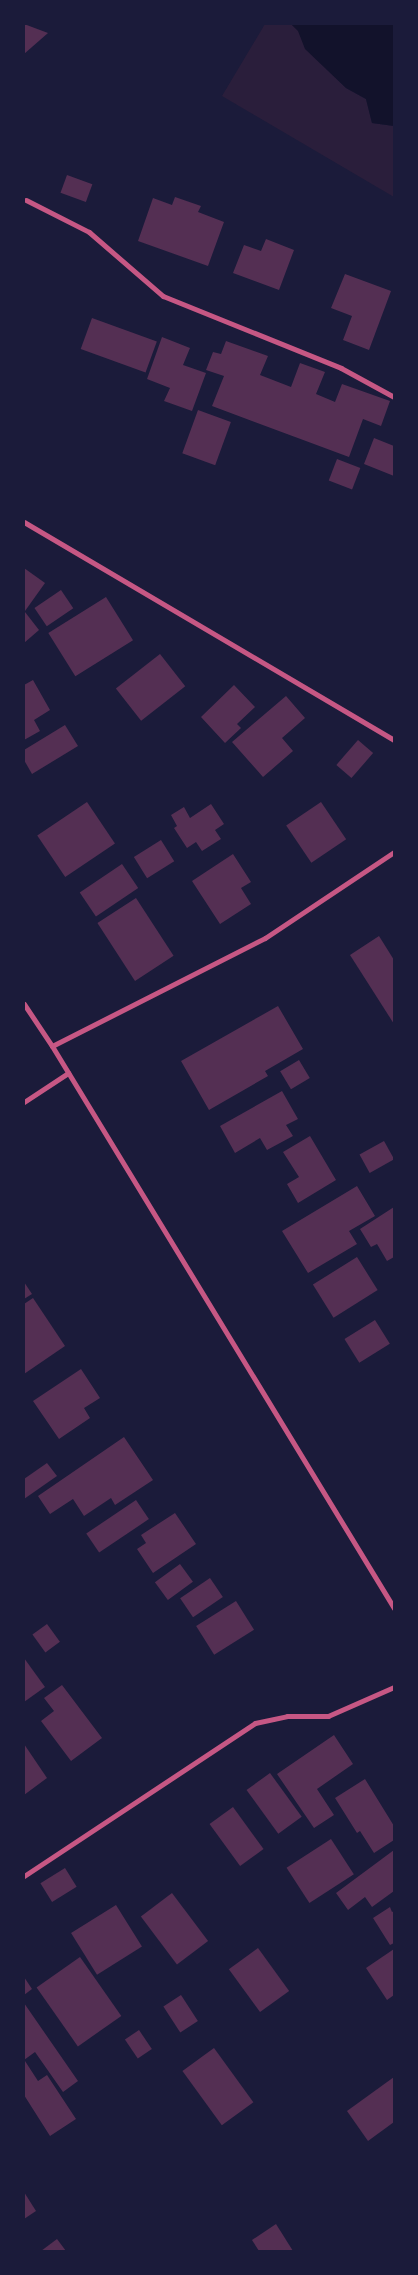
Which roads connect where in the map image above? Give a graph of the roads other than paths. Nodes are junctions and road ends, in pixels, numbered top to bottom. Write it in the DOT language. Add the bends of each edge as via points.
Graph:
graph roads {
  1 [pos="26,200"];
  2 [pos="394,397"];
  3 [pos="24,522"];
  4 [pos="394,740"];
  5 [pos="394,852"];
  6 [pos="24,1004"];
  7 [pos="52,1046"];
  8 [pos="68,1073"];
  9 [pos="24,1102"];
  10 [pos="394,1608"];
  11 [pos="394,1688"];
  12 [pos="24,1876"];
  1 -- 2 [label="street" via="89,232 163,296 341,368"];
  3 -- 4 [label="street"];
  5 -- 7 [label="street" via="265,938"];
  6 -- 7 [label="street"];
  7 -- 8 [label="street"];
  8 -- 9 [label="street"];
  8 -- 10 [label="street"];
  11 -- 12 [label="street" via="328,1716 287,1716 255,1723"];
}
